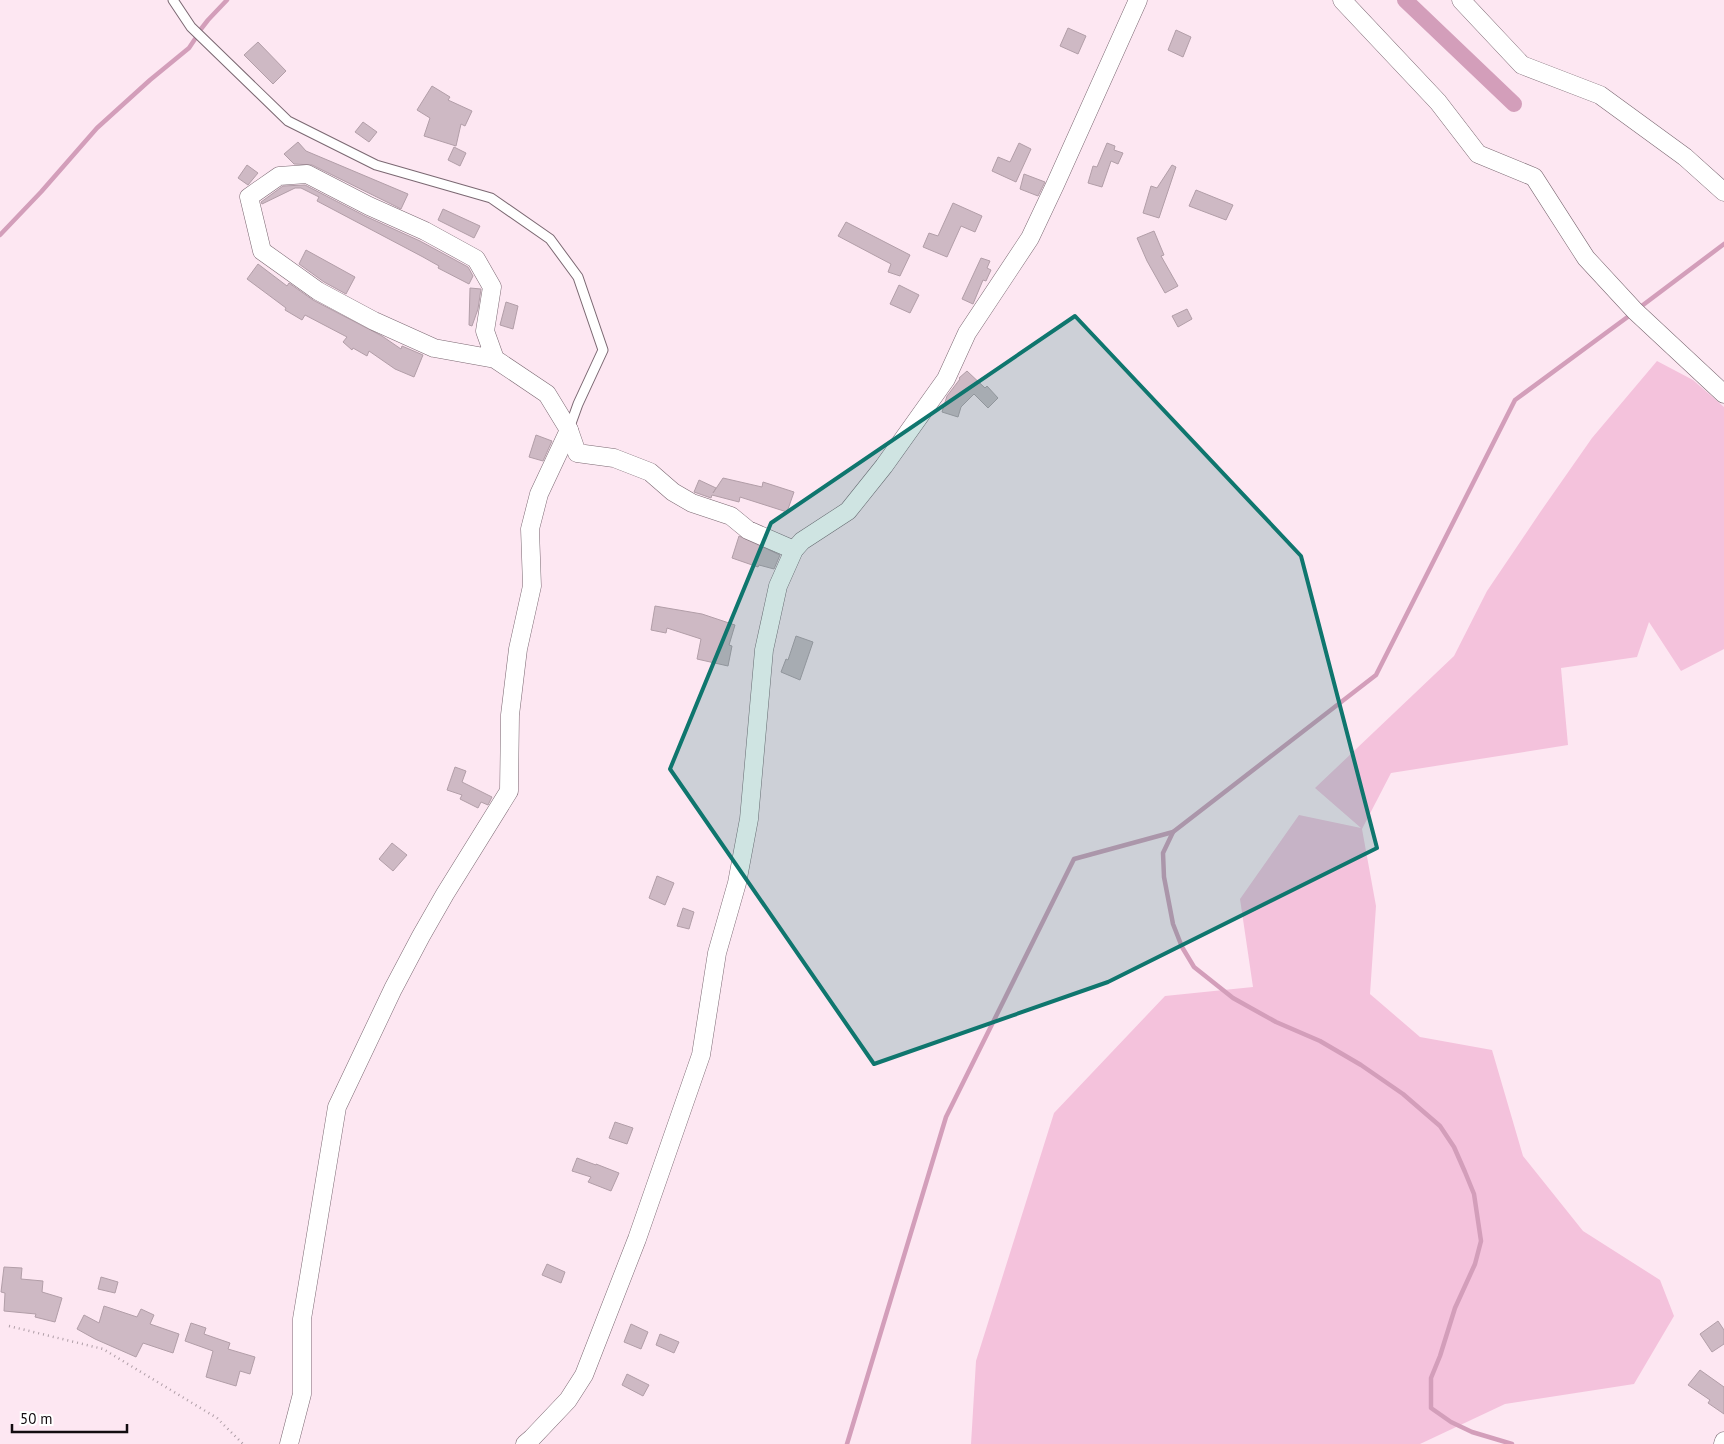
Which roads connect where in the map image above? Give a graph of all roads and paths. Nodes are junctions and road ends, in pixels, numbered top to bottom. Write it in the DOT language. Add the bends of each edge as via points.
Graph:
graph roads {
  1 [pos="172,0"];
  2 [pos="1138,0"];
  3 [pos="1342,0"];
  4 [pos="1461,0"];
  5 [pos="1724,192"];
  6 [pos="494,359"];
  7 [pos="1724,394"];
  8 [pos="569,430"];
  9 [pos="794,550"];
  10 [pos="9,1326"];
  11 [pos="243,1444"];
  12 [pos="288,1444"];
  13 [pos="525,1444"];
  1 -- 8 [label="lane" via="191,27 288,121 376,165 490,198 550,239 578,277 603,350"];
  2 -- 9 [label="street" via="1030,238 967,333 946,379 848,511"];
  3 -- 7 [label="street" via="1438,102 1478,154 1534,177 1586,258 1635,311"];
  4 -- 5 [label="street" via="1522,64 1600,96 1685,157"];
  6 -- 6 [label="street" via="485,331 492,286 476,259 307,174 278,176 249,197 262,251 318,291 434,348"];
  6 -- 8 [label="street" via="548,394"];
  8 -- 9 [label="street" via="577,453 614,458 650,472 692,503 731,516 748,530"];
  8 -- 12 [label="street" via="539,494 530,529 532,586 518,650 510,716 509,791 421,936 337,1106 302,1319 302,1394"];
  9 -- 13 [label="street" via="778,586 764,650 749,819 738,883 718,953 701,1055 637,1239 584,1375 568,1400"];
  10 -- 11 [label="path" via="103,1350 217,1418"];
}
